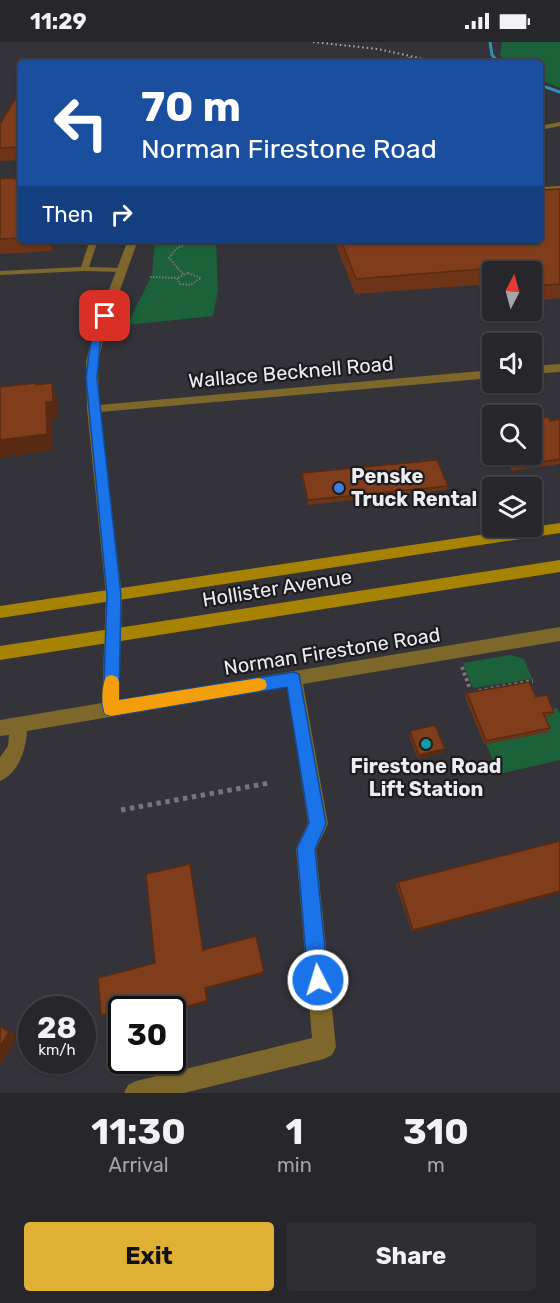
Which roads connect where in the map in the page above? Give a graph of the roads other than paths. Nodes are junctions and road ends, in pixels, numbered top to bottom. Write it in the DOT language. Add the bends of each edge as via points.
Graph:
graph roads {
  1 [pos="560,124"];
  2 [pos="543,127"];
  3 [pos="560,189"];
  4 [pos="543,190"];
  5 [pos="93,243"];
  6 [pos="132,243"];
  7 [pos="84,269"];
  8 [pos="122,270"];
  9 [pos="0,273"];
  10 [pos="560,368"];
  11 [pos="542,369"];
  12 [pos="482,375"];
  13 [pos="93,409"];
  14 [pos="560,528"];
  15 [pos="560,566"];
  16 [pos="114,595"];
  17 [pos="0,612"];
  18 [pos="560,634"];
  19 [pos="113,635"];
  20 [pos="0,653"];
  21 [pos="294,679"];
  22 [pos="111,709"];
  23 [pos="19,725"];
  24 [pos="0,728"];
  25 [pos="0,772"];
  26 [pos="136,1093"];
  1 -- 2 [label="street"];
  3 -- 4 [label="street"];
  5 -- 7 [label="lane"];
  6 -- 8 [label="street"];
  7 -- 8 [label="lane"];
  7 -- 9 [label="lane"];
  8 -- 13 [label="street" via="95,345"];
  10 -- 11 [label="street"];
  12 -- 13 [label="street, Wallace Becknell Road"];
  13 -- 16 [label="street"];
  14 -- 16 [label="main road, Hollister Avenue"];
  15 -- 19 [label="main road, Hollister Avenue"];
  16 -- 17 [label="main road, Hollister Avenue"];
  16 -- 19 [label="street"];
  18 -- 21 [label="street, Norman Firestone Road"];
  19 -- 20 [label="main road, Hollister Avenue"];
  19 -- 22 [label="street"];
  21 -- 22 [label="street, Norman Firestone Road"];
  21 -- 26 [label="street" via="318,824 306,848 324,1047"];
  22 -- 23 [label="street, Norman Firestone Road"];
  23 -- 24 [label="street, Norman Firestone Road"];
  23 -- 25 [label="street" via="17,749"];
}
